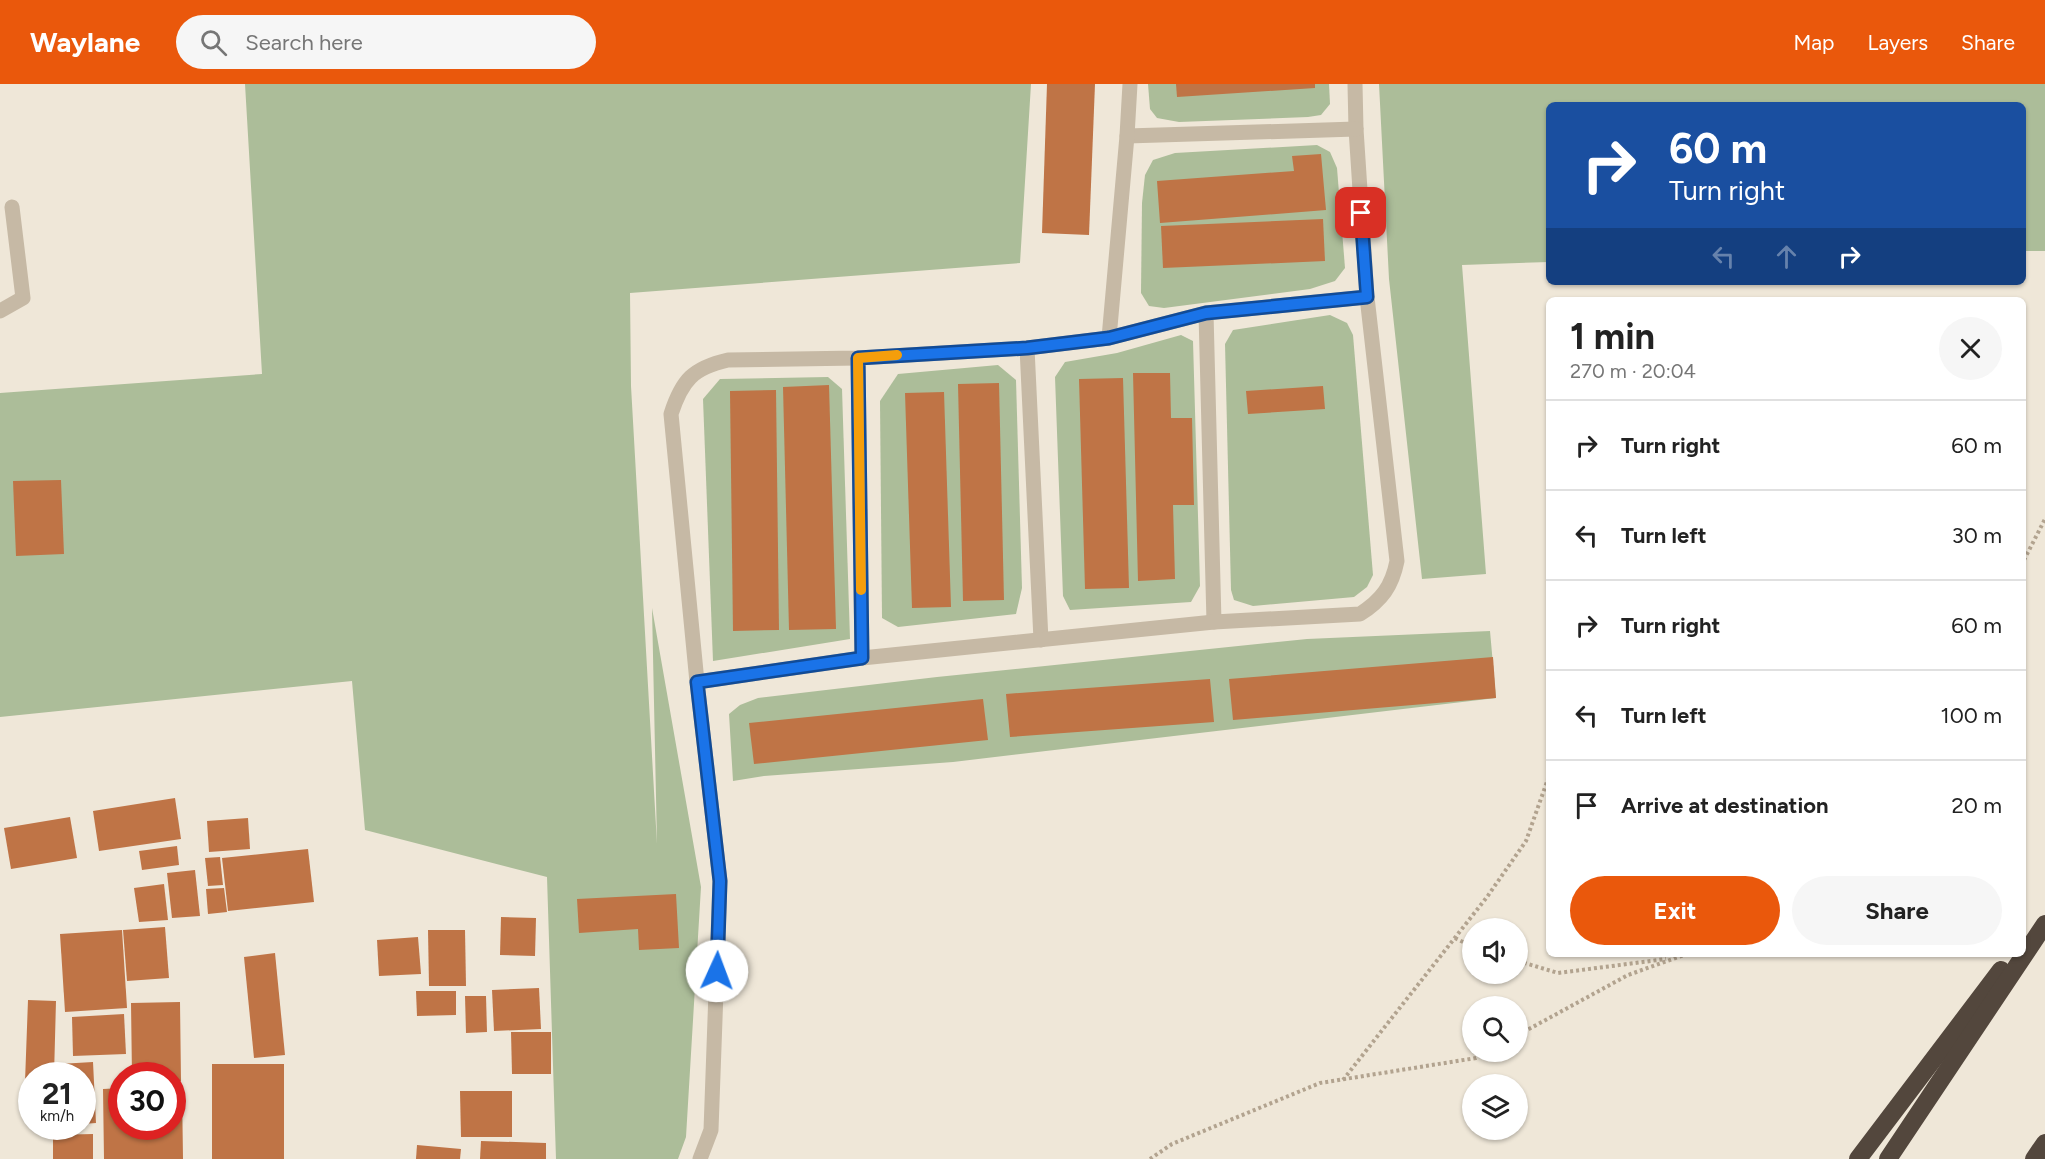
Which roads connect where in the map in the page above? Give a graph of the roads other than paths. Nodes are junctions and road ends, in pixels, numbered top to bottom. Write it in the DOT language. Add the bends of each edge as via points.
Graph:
graph roads {
  1 [pos="1130,84"];
  2 [pos="1354,84"];
  3 [pos="1356,129"];
  4 [pos="1127,136"];
  5 [pos="12,207"];
  6 [pos="1367,297"];
  7 [pos="0,311"];
  8 [pos="1206,313"];
  9 [pos="1109,338"];
  10 [pos="1027,348"];
  11 [pos="858,358"];
  12 [pos="1214,622"];
  13 [pos="1041,639"];
  14 [pos="862,658"];
  15 [pos="697,682"];
  16 [pos="2045,911"];
  17 [pos="2045,924"];
  18 [pos="2026,936"];
  19 [pos="2026,952"];
  20 [pos="2011,957"];
  21 [pos="2023,957"];
  22 [pos="2045,1143"];
  23 [pos="700,1159"];
  24 [pos="1858,1159"];
  25 [pos="1888,1159"];
  26 [pos="2034,1159"];
  1 -- 4 [label="street"];
  2 -- 3 [label="street"];
  3 -- 4 [label="street"];
  3 -- 6 [label="street"];
  4 -- 9 [label="street"];
  5 -- 7 [label="street" via="22,298"];
  6 -- 8 [label="street"];
  6 -- 12 [label="street" via="1397,561 1394,577 1386,593 1360,614"];
  8 -- 9 [label="street"];
  8 -- 12 [label="street"];
  9 -- 10 [label="street"];
  10 -- 11 [label="street"];
  10 -- 13 [label="street"];
  11 -- 14 [label="street"];
  11 -- 15 [label="street" via="728,360 691,375 678,393 671,414"];
  12 -- 13 [label="street"];
  13 -- 14 [label="street"];
  14 -- 15 [label="street"];
  15 -- 23 [label="street" via="720,881 711,1130"];
  16 -- 18 [label="highway"];
  17 -- 19 [label="highway"];
  20 -- 24 [label="highway"];
  21 -- 25 [label="highway"];
  22 -- 26 [label="highway"];
}
